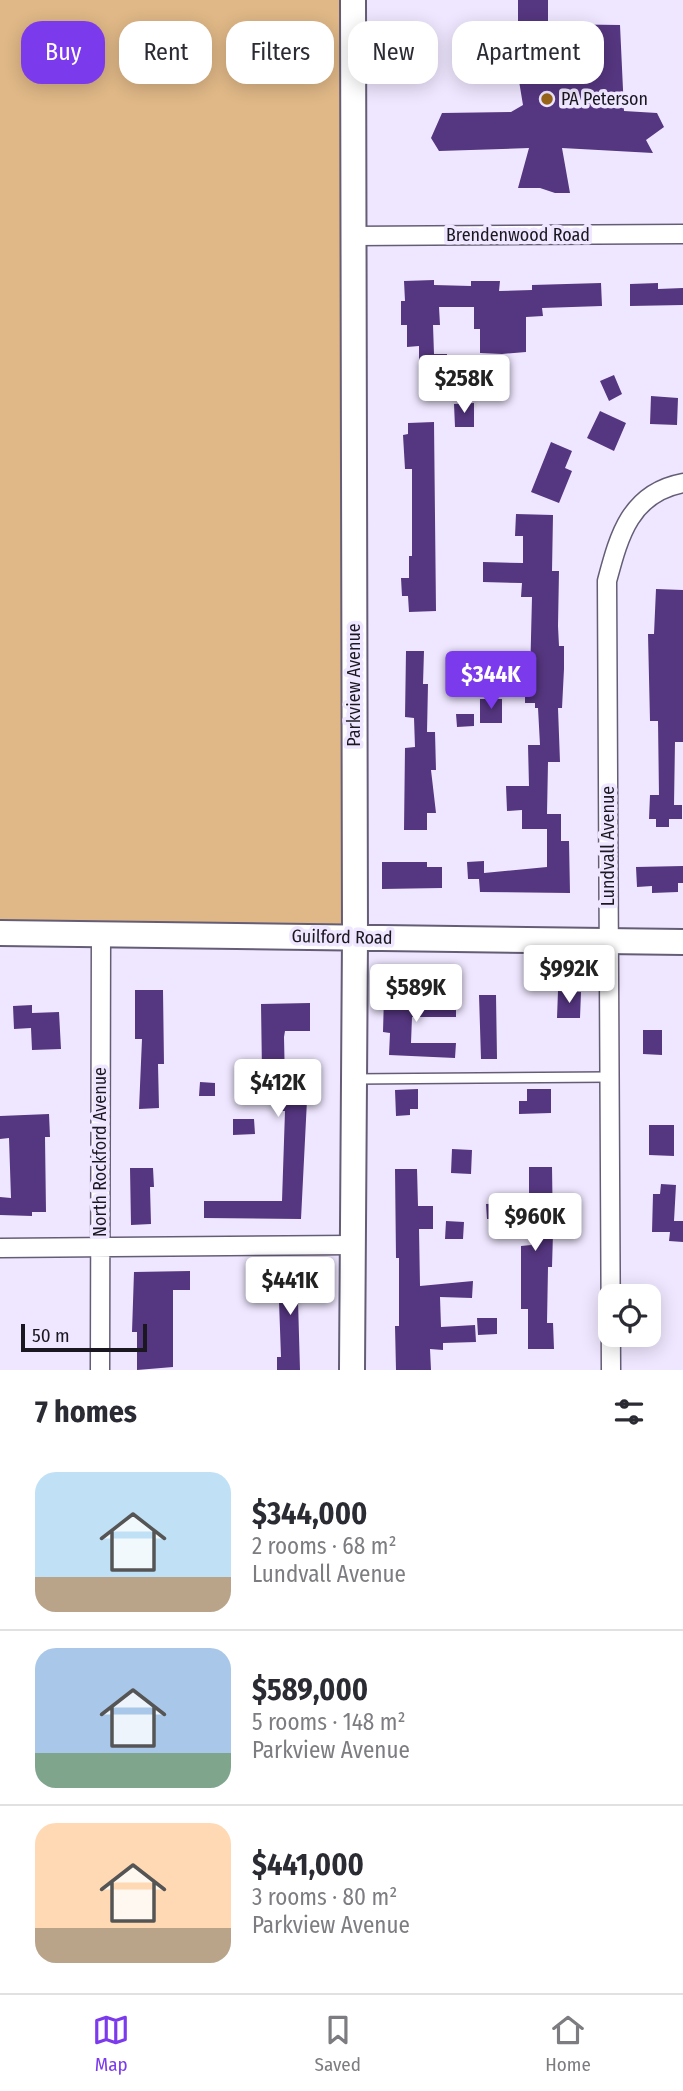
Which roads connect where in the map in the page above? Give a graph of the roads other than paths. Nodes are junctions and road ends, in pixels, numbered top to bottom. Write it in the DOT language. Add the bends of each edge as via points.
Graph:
graph roads {
  1 [pos="353,0"];
  2 [pos="683,234"];
  3 [pos="352,236"];
  4 [pos="683,483"];
  5 [pos="0,933"];
  6 [pos="102,934"];
  7 [pos="355,937"];
  8 [pos="608,941"];
  9 [pos="683,942"];
  10 [pos="609,1077"];
  11 [pos="352,1079"];
  12 [pos="352,1245"];
  13 [pos="99,1247"];
  14 [pos="0,1248"];
  15 [pos="100,1370"];
  16 [pos="352,1370"];
  17 [pos="611,1370"];
  1 -- 3 [label="street, Parkview Avenue"];
  2 -- 3 [label="street, Brendenwood Road"];
  3 -- 7 [label="street, Parkview Avenue"];
  4 -- 8 [label="street, Lundvall Avenue" via="641,501 619,536 607,581"];
  5 -- 6 [label="street, Guilford Road"];
  6 -- 7 [label="street, Guilford Road"];
  6 -- 13 [label="street, North Rockford Avenue"];
  7 -- 8 [label="street, Guilford Road"];
  7 -- 11 [label="street, Parkview Avenue"];
  8 -- 9 [label="street, Guilford Road"];
  8 -- 10 [label="street, Lundvall Avenue"];
  10 -- 11 [label="lane"];
  10 -- 17 [label="street, Lundvall Avenue"];
  11 -- 12 [label="street, Parkview Avenue"];
  12 -- 13 [label="street"];
  12 -- 16 [label="street, Parkview Avenue"];
  13 -- 14 [label="street"];
  13 -- 15 [label="street, North Rockford Avenue"];
}
